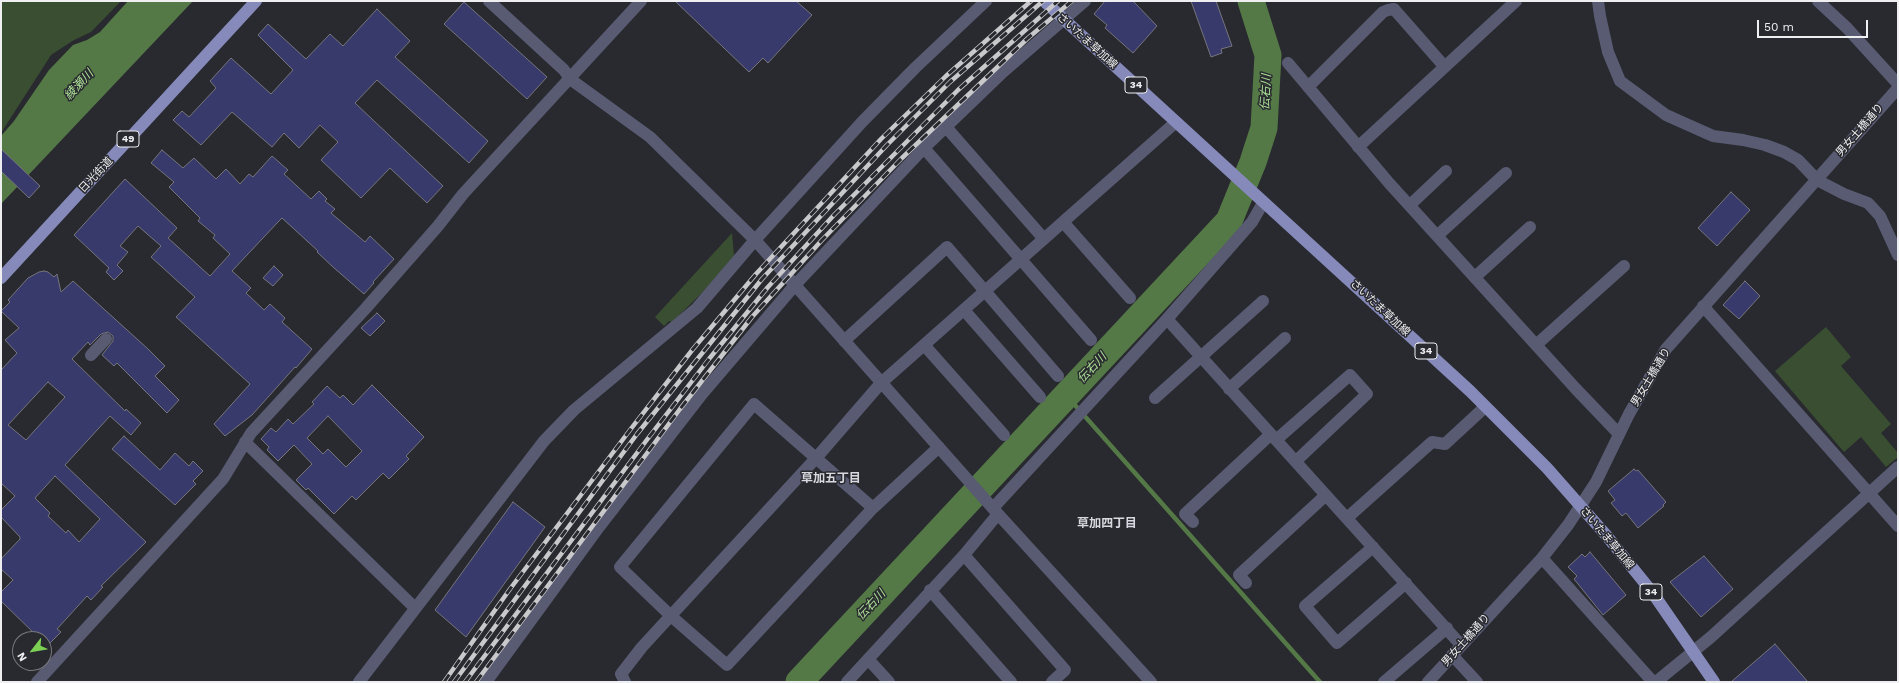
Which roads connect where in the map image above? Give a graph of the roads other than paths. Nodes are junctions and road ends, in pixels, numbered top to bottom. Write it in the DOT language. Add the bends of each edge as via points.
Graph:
graph roads {
  1 [pos="256,1"];
  2 [pos="489,1"];
  3 [pos="641,1"];
  4 [pos="986,1"];
  5 [pos="1044,1"];
  6 [pos="1085,1"];
  7 [pos="1516,1"];
  8 [pos="1598,1"];
  9 [pos="1818,1"];
  10 [pos="1387,6"];
  11 [pos="1063,19"];
  12 [pos="1288,63"];
  13 [pos="1444,66"];
  14 [pos="570,79"];
  15 [pos="1898,84"];
  16 [pos="1308,87"];
  17 [pos="1898,88"];
  18 [pos="1176,122"];
  19 [pos="946,127"];
  20 [pos="1358,147"];
  21 [pos="924,148"];
  22 [pos="1446,171"];
  23 [pos="1506,173"];
  24 [pos="1817,180"];
  25 [pos="1263,203"];
  26 [pos="1410,205"];
  27 [pos="1064,223"];
  28 [pos="1530,227"];
  29 [pos="1438,235"];
  30 [pos="1044,239"];
  31 [pos="756,240"];
  32 [pos="1898,255"];
  33 [pos="1020,260"];
  34 [pos="1624,266"];
  35 [pos="1475,277"];
  36 [pos="1,278"];
  37 [pos="795,284"];
  38 [pos="986,290"];
  39 [pos="1130,298"];
  40 [pos="1263,301"];
  41 [pos="1703,306"];
  42 [pos="964,310"];
  43 [pos="1167,319"];
  44 [pos="1285,338"];
  45 [pos="106,339"];
  46 [pos="1091,340"];
  47 [pos="844,341"];
  48 [pos="1536,345"];
  49 [pos="925,346"];
  50 [pos="91,355"];
  51 [pos="1200,357"];
  52 [pos="1058,376"];
  53 [pos="882,383"];
  54 [pos="1229,388"];
  55 [pos="1040,397"];
  56 [pos="1155,398"];
  57 [pos="1485,406"];
  58 [pos="1619,434"];
  59 [pos="1004,435"];
  60 [pos="1274,437"];
  61 [pos="245,442"];
  62 [pos="939,447"];
  63 [pos="817,457"];
  64 [pos="1296,462"];
  65 [pos="1898,467"];
  66 [pos="1868,493"];
  67 [pos="1326,495"];
  68 [pos="1582,507"];
  69 [pos="873,508"];
  70 [pos="994,509"];
  71 [pos="1347,518"];
  72 [pos="1193,522"];
  73 [pos="1898,526"];
  74 [pos="1373,547"];
  75 [pos="964,555"];
  76 [pos="1542,558"];
  77 [pos="1246,583"];
  78 [pos="1406,583"];
  79 [pos="930,590"];
  80 [pos="414,608"];
  81 [pos="671,616"];
  82 [pos="1447,628"];
  83 [pos="1461,645"];
  84 [pos="1693,650"];
  85 [pos="1452,655"];
  86 [pos="868,658"];
  87 [pos="1144,680"];
  88 [pos="37,682"];
  89 [pos="359,682"];
  90 [pos="486,682"];
  91 [pos="625,682"];
  92 [pos="846,682"];
  93 [pos="889,682"];
  94 [pos="1011,682"];
  95 [pos="1052,682"];
  96 [pos="1384,682"];
  97 [pos="1428,682"];
  98 [pos="1477,682"];
  99 [pos="1654,682"];
  100 [pos="1714,682"];
  1 -- 36 [label="main road, 日光街道 / 49"];
  2 -- 14 [label="street" via="564,70"];
  3 -- 14 [label="street"];
  4 -- 31 [label="street" via="867,117"];
  5 -- 11 [label="main road, さいたま草加線 / 34"];
  6 -- 11 [label="street"];
  7 -- 13 [label="street"];
  8 -- 24 [label="street" via="1608,52 1620,81 1666,115 1713,136 1765,145 1784,152 1798,160"];
  9 -- 15 [label="street" via="1847,28"];
  10 -- 13 [label="street" via="1394,9"];
  10 -- 16 [label="street"];
  11 -- 18 [label="main road, さいたま草加線 / 34"];
  11 -- 19 [label="street"];
  12 -- 16 [label="street"];
  13 -- 20 [label="street"];
  14 -- 31 [label="street" via="650,137"];
  14 -- 61 [label="street" via="464,194 413,255"];
  16 -- 20 [label="street"];
  17 -- 24 [label="street, 男女土橋通り"];
  18 -- 25 [label="main road, さいたま草加線 / 34"];
  18 -- 27 [label="street"];
  19 -- 21 [label="street"];
  19 -- 30 [label="street"];
  20 -- 26 [label="street"];
  21 -- 33 [label="street"];
  21 -- 37 [label="street"];
  22 -- 26 [label="street"];
  23 -- 29 [label="street"];
  24 -- 32 [label="street" via="1868,203 1880,216"];
  24 -- 41 [label="street, 男女土橋通り"];
  25 -- 43 [label="street" via="1252,222"];
  25 -- 57 [label="main road, さいたま草加線 / 34"];
  26 -- 29 [label="street"];
  27 -- 30 [label="street"];
  27 -- 39 [label="street"];
  28 -- 35 [label="street"];
  29 -- 35 [label="street"];
  30 -- 33 [label="street"];
  31 -- 37 [label="street"];
  31 -- 80 [label="street" via="697,308 574,410 544,441"];
  33 -- 38 [label="street"];
  33 -- 46 [label="street"];
  34 -- 48 [label="street"];
  35 -- 48 [label="street"];
  37 -- 47 [label="street"];
  37 -- 90 [label="street" via="702,394"];
  38 -- 42 [label="street"];
  38 -- 47 [label="street" via="947,247"];
  38 -- 52 [label="street"];
  40 -- 51 [label="street"];
  41 -- 58 [label="street, 男女土橋通り" via="1666,349"];
  41 -- 66 [label="street"];
  42 -- 49 [label="street"];
  42 -- 55 [label="street"];
  43 -- 51 [label="street"];
  43 -- 70 [label="street"];
  44 -- 54 [label="street"];
  45 -- 50 [label="street"];
  47 -- 53 [label="street"];
  48 -- 58 [label="street"];
  49 -- 53 [label="street"];
  49 -- 59 [label="street"];
  51 -- 54 [label="street"];
  51 -- 56 [label="street"];
  53 -- 62 [label="street"];
  53 -- 63 [label="street"];
  54 -- 60 [label="street"];
  57 -- 68 [label="main road, さいたま草加線 / 34"];
  57 -- 71 [label="street" via="1445,444 1432,442"];
  58 -- 68 [label="street, 男女土橋通り"];
  60 -- 64 [label="street"];
  60 -- 64 [label="street" via="1350,375 1367,394"];
  60 -- 72 [label="street" via="1185,514"];
  61 -- 80 [label="street"];
  61 -- 88 [label="street" via="223,480"];
  62 -- 69 [label="street"];
  62 -- 70 [label="street"];
  63 -- 69 [label="street"];
  63 -- 81 [label="street"];
  63 -- 81 [label="street" via="754,404 620,567"];
  64 -- 67 [label="street"];
  65 -- 66 [label="street"];
  66 -- 73 [label="street"];
  66 -- 84 [label="street" via="1711,637"];
  67 -- 71 [label="street"];
  67 -- 77 [label="street" via="1239,575"];
  68 -- 76 [label="street, 男女土橋通り"];
  68 -- 84 [label="main road, さいたま草加線 / 34" via="1652,592"];
  69 -- 81 [label="street" via="727,665"];
  70 -- 75 [label="street"];
  70 -- 87 [label="street"];
  71 -- 74 [label="street"];
  74 -- 78 [label="street"];
  74 -- 78 [label="street" via="1305,606 1337,643"];
  75 -- 79 [label="street"];
  75 -- 95 [label="street" via="1065,670"];
  76 -- 83 [label="street, 男女土橋通り"];
  76 -- 99 [label="street"];
  78 -- 82 [label="street"];
  79 -- 86 [label="street"];
  79 -- 94 [label="street"];
  80 -- 89 [label="street"];
  81 -- 91 [label="street" via="625,668 621,674"];
  82 -- 83 [label="street"];
  82 -- 96 [label="street"];
  83 -- 85 [label="street, 男女土橋通り"];
  84 -- 99 [label="street"];
  84 -- 100 [label="main road, さいたま草加線 / 34"];
  85 -- 97 [label="street, 男女土橋通り"];
  85 -- 98 [label="street"];
  86 -- 92 [label="street"];
  86 -- 93 [label="street"];
}
